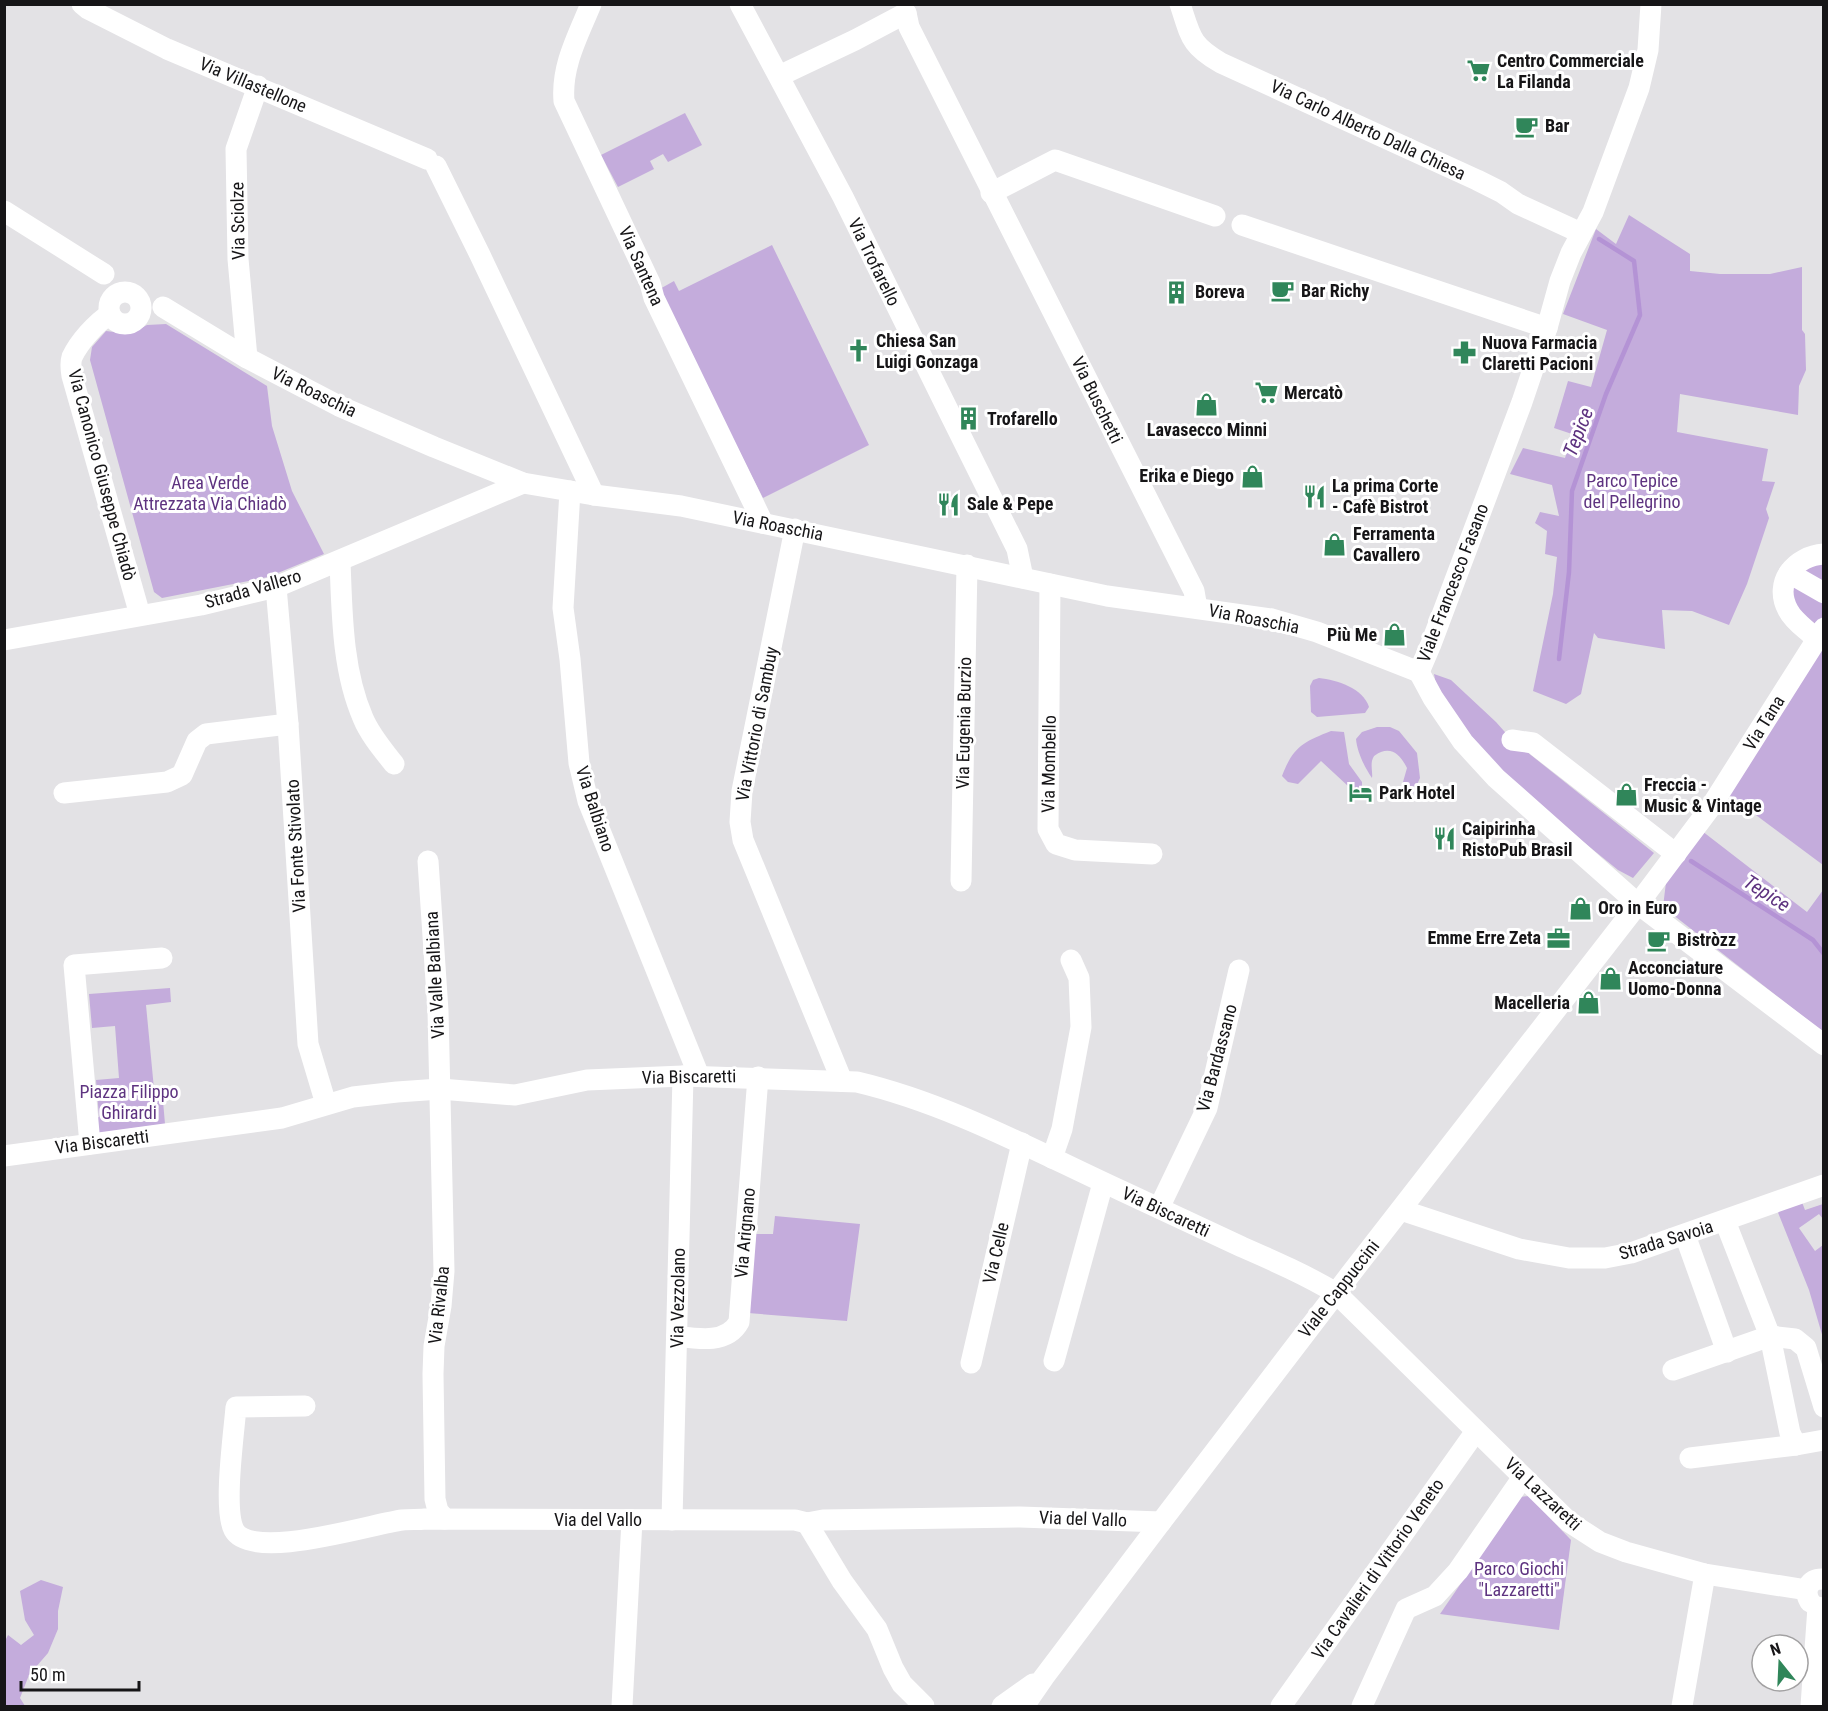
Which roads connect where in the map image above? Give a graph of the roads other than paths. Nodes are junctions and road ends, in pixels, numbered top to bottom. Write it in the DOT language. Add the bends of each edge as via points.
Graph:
graph roads {
  1 [pos="82,4"];
  2 [pos="591,4"];
  3 [pos="740,4"];
  4 [pos="1180,4"];
  5 [pos="1651,4"];
  6 [pos="907,9"];
  7 [pos="779,76"];
  8 [pos="258,86"];
  9 [pos="991,193"];
  10 [pos="4,211"];
  11 [pos="1215,216"];
  12 [pos="1242,225"];
  13 [pos="1581,233"];
  14 [pos="126,304"];
  15 [pos="1547,328"];
  16 [pos="247,358"];
  17 [pos="523,483"];
  18 [pos="570,491"];
  19 [pos="594,495"];
  20 [pos="763,523"];
  21 [pos="795,529"];
  22 [pos="1824,554"];
  23 [pos="340,561"];
  24 [pos="967,565"];
  25 [pos="1789,573"];
  26 [pos="1023,578"];
  27 [pos="1050,584"];
  28 [pos="276,587"];
  29 [pos="1824,593"];
  30 [pos="1197,608"];
  31 [pos="140,615"];
  32 [pos="1817,631"];
  33 [pos="4,640"];
  34 [pos="1419,672"];
  35 [pos="288,724"];
  36 [pos="1512,740"];
  37 [pos="394,764"];
  38 [pos="64,793"];
  39 [pos="1152,854"];
  40 [pos="1676,854"];
  41 [pos="428,861"];
  42 [pos="961,881"];
  43 [pos="1638,904"];
  44 [pos="162,958"];
  45 [pos="1071,960"];
  46 [pos="1239,970"];
  47 [pos="1824,1045"];
  48 [pos="691,1076"];
  49 [pos="758,1077"];
  50 [pos="842,1081"];
  51 [pos="440,1089"];
  52 [pos="326,1104"];
  53 [pos="1022,1143"];
  54 [pos="90,1144"];
  55 [pos="4,1156"];
  56 [pos="1052,1158"];
  57 [pos="1103,1183"];
  58 [pos="1824,1185"];
  59 [pos="1158,1208"];
  60 [pos="1401,1210"];
  61 [pos="1725,1221"];
  62 [pos="1684,1235"];
  63 [pos="1336,1293"];
  64 [pos="677,1336"];
  65 [pos="1770,1336"];
  66 [pos="1727,1352"];
  67 [pos="1054,1361"];
  68 [pos="970,1363"];
  69 [pos="1673,1370"];
  70 [pos="305,1406"];
  71 [pos="1824,1407"];
  72 [pos="1476,1431"];
  73 [pos="1824,1440"];
  74 [pos="1796,1445"];
  75 [pos="1690,1458"];
  76 [pos="1523,1477"];
  77 [pos="445,1519"];
  78 [pos="632,1520"];
  79 [pos="672,1520"];
  80 [pos="1161,1522"];
  81 [pos="807,1523"];
  82 [pos="1705,1574"];
  83 [pos="1820,1589"];
  84 [pos="1044,1677"];
  85 [pos="924,1703"];
  86 [pos="622,1707"];
  87 [pos="1002,1707"];
  88 [pos="1024,1707"];
  89 [pos="1281,1707"];
  90 [pos="1362,1707"];
  91 [pos="1682,1707"];
  92 [pos="1811,1707"];
  1 -- 8 [label="street, Via Villastellone" via="168,49"];
  2 -- 20 [label="street, Via Santena" via="565,69 564,101"];
  3 -- 7 [label="street"];
  4 -- 13 [label="street, Via Carlo Alberto Dalla Chiesa" via="1195,44 1221,63 1477,180"];
  5 -- 13 [label="street, Viale Francesco Fasano" via="1648,50 1639,88 1593,212"];
  6 -- 7 [label="street" via="855,40"];
  6 -- 9 [label="street, Via Buschetti" via="909,27"];
  7 -- 26 [label="street, Via Trofarello" via="1017,549"];
  8 -- 16 [label="street, Via Sciolze" via="236,149 238,259"];
  8 -- 19 [label="street, Via Villastellone" via="432,163"];
  9 -- 11 [label="street" via="1055,160"];
  9 -- 30 [label="street, Via Buschetti" via="1194,591"];
  10 -- 14 [label="street" via="104,274"];
  12 -- 15 [label="street"];
  13 -- 15 [label="street, Viale Francesco Fasano" via="1560,281"];
  14 -- 16 [label="street, Via Roaschia" via="163,307"];
  14 -- 31 [label="street, Via Canonico Giuseppe Chiadò" via="97,322 72,358 72,376"];
  15 -- 34 [label="street, Viale Francesco Fasano"];
  16 -- 17 [label="street, Via Roaschia" via="339,406"];
  17 -- 18 [label="street, Via Roaschia"];
  17 -- 23 [label="street, Strada Vallero"];
  18 -- 19 [label="street, Via Roaschia"];
  18 -- 48 [label="street, Via Balbiano" via="562,597 579,763 588,801"];
  19 -- 20 [label="street, Via Roaschia" via="681,506"];
  20 -- 21 [label="street, Via Roaschia"];
  21 -- 24 [label="street, Via Roaschia"];
  21 -- 50 [label="street, Via Vittorio di Sambuy" via="742,791 740,822 743,840"];
  22 -- 25 [label="street" via="1799,561"];
  23 -- 28 [label="street, Strada Vallero"];
  23 -- 37 [label="street" via="350,675 363,718"];
  24 -- 26 [label="street, Via Roaschia"];
  24 -- 42 [label="street, Via Eugenia Burzio"];
  25 -- 29 [label="street"];
  25 -- 32 [label="street" via="1783,588 1788,610 1796,621"];
  26 -- 27 [label="street, Via Roaschia"];
  27 -- 30 [label="street, Via Roaschia"];
  27 -- 39 [label="street, Via Mombello" via="1048,829 1056,844 1075,850"];
  28 -- 31 [label="street, Strada Vallero"];
  28 -- 35 [label="street, Via Fonte Stivolato"];
  30 -- 34 [label="street, Via Roaschia" via="1272,619 1317,632"];
  31 -- 33 [label="street, Strada Vallero"];
  32 -- 40 [label="street, Via Tana" via="1720,794"];
  34 -- 43 [label="street, Viale Francesco Fasano" via="1463,742 1496,778"];
  35 -- 38 [label="street" via="206,734 197,741 182,775 167,782"];
  35 -- 52 [label="street, Via Fonte Stivolato" via="308,1044"];
  36 -- 40 [label="street" via="1533,743"];
  40 -- 43 [label="street, Via Tana"];
  41 -- 51 [label="street, Via Valle Balbiana"];
  43 -- 47 [label="street, Viale Francesco Fasano"];
  43 -- 60 [label="street, Viale Cappuccini"];
  44 -- 54 [label="street" via="74,965"];
  45 -- 56 [label="street" via="1079,978 1081,1027 1062,1129"];
  46 -- 59 [label="street, Via Bardassano" via="1207,1108"];
  48 -- 49 [label="street, Via Biscaretti"];
  48 -- 51 [label="street, Via Biscaretti" via="587,1080 515,1095"];
  48 -- 64 [label="street, Via Vezzolano"];
  49 -- 50 [label="street, Via Biscaretti"];
  49 -- 64 [label="street, Via Arignano" via="739,1322 731,1333 721,1337"];
  50 -- 53 [label="street, Via Biscaretti" via="878,1087"];
  51 -- 52 [label="street, Via Biscaretti" via="353,1097"];
  51 -- 77 [label="street, Via Rivalba" via="444,1271 433,1385 435,1499"];
  52 -- 54 [label="street, Via Biscaretti" via="282,1118"];
  53 -- 56 [label="street, Via Biscaretti"];
  53 -- 68 [label="street, Via Celle"];
  54 -- 55 [label="street, Via Biscaretti"];
  56 -- 57 [label="street, Via Biscaretti"];
  57 -- 59 [label="street, Via Biscaretti"];
  57 -- 67 [label="street"];
  58 -- 61 [label="street, Strada Savoia"];
  59 -- 63 [label="street, Via Biscaretti"];
  60 -- 62 [label="street, Strada Savoia" via="1519,1249 1569,1258 1632,1253"];
  60 -- 63 [label="street, Viale Cappuccini"];
  61 -- 62 [label="street, Strada Savoia"];
  61 -- 65 [label="street"];
  62 -- 66 [label="street"];
  63 -- 72 [label="street, Via Lazzaretti"];
  63 -- 80 [label="street, Viale Cappuccini"];
  64 -- 79 [label="street, Via Vezzolano"];
  65 -- 66 [label="street"];
  65 -- 71 [label="street" via="1795,1339 1806,1348"];
  65 -- 74 [label="street" via="1790,1433"];
  66 -- 69 [label="street"];
  70 -- 77 [label="street, Via del Vallo" via="236,1407 229,1511 235,1532 249,1542 311,1541 402,1520"];
  72 -- 76 [label="street, Via Lazzaretti"];
  72 -- 89 [label="street, Via Cavalieri di Vittorio Veneto"];
  73 -- 74 [label="street"];
  74 -- 75 [label="street"];
  76 -- 82 [label="street, Via Lazzaretti" via="1569,1522 1600,1542"];
  76 -- 90 [label="street" via="1458,1571 1435,1596 1406,1609"];
  77 -- 78 [label="street, Via del Vallo"];
  78 -- 79 [label="street, Via del Vallo"];
  78 -- 86 [label="street"];
  79 -- 81 [label="street, Via del Vallo"];
  80 -- 81 [label="street, Via del Vallo" via="1020,1517"];
  80 -- 84 [label="street, Viale Cappuccini"];
  81 -- 85 [label="street" via="877,1629 902,1684"];
  82 -- 83 [label="street, Via Lazzaretti"];
  82 -- 91 [label="street"];
  83 -- 92 [label="street"];
  84 -- 87 [label="street, Viale Cappuccini"];
  84 -- 88 [label="street, Viale Cappuccini"];
}
